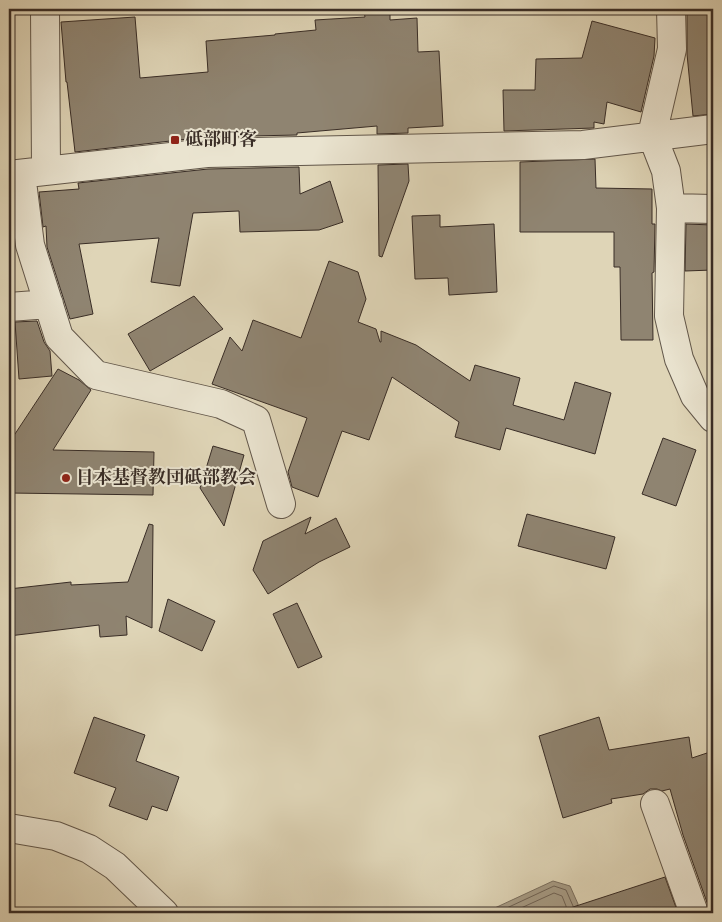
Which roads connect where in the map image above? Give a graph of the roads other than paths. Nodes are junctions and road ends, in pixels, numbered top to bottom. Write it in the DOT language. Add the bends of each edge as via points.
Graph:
graph roads {
  1 [pos="45,9"];
  2 [pos="671,9"];
  3 [pos="713,129"];
  4 [pos="652,135"];
  5 [pos="25,173"];
  6 [pos="671,208"];
  7 [pos="713,209"];
  8 [pos="49,304"];
  9 [pos="9,307"];
  10 [pos="713,418"];
  11 [pos="281,504"];
  12 [pos="655,804"];
  13 [pos="9,828"];
  14 [pos="164,913"];
  15 [pos="694,913"];
  1 -- 5 [label="street"];
  2 -- 4 [label="street" via="672,49"];
  3 -- 4 [label="street"];
  4 -- 5 [label="street" via="582,145 207,153"];
  4 -- 6 [label="street" via="666,171"];
  5 -- 8 [label="street" via="30,245"];
  6 -- 7 [label="street"];
  6 -- 10 [label="street" via="670,316 679,359 695,396"];
  8 -- 9 [label="street"];
  8 -- 11 [label="street" via="59,337 96,376 221,404 256,420"];
  12 -- 15 [label="street"];
  13 -- 14 [label="street" via="56,836 90,849 115,866"];
}
